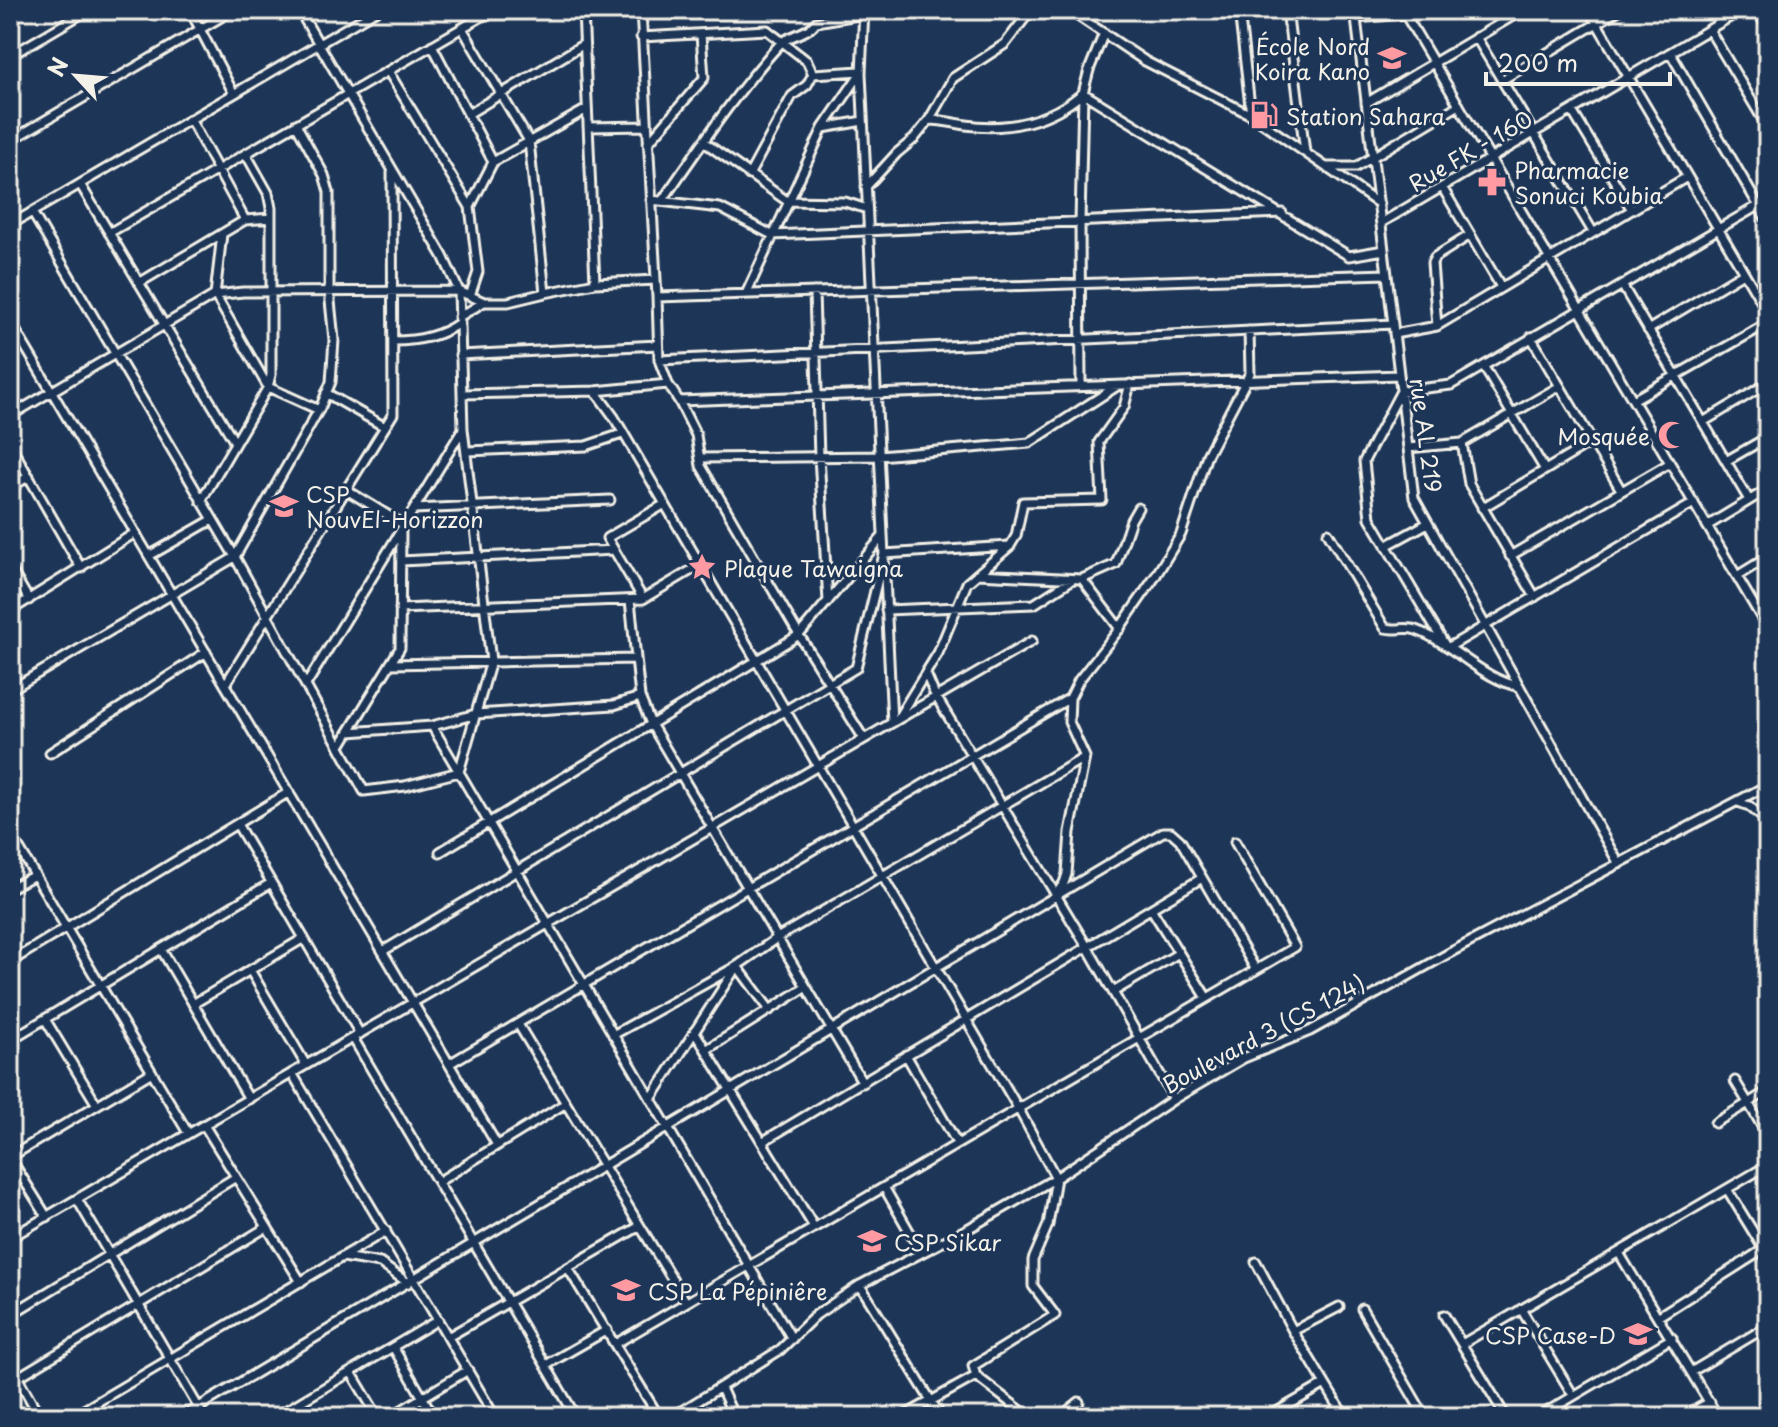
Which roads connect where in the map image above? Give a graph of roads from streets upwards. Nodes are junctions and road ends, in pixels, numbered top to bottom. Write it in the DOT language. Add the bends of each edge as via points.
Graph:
graph roads {
  1 [pos="88,10"];
  2 [pos="190,10"];
  3 [pos="233,10"];
  4 [pos="299,10"];
  5 [pos="377,10"];
  6 [pos="493,10"];
  7 [pos="583,10"];
  8 [pos="641,10"];
  9 [pos="1031,10"];
  10 [pos="1069,10"];
  11 [pos="1239,10"];
  12 [pos="1287,10"];
  13 [pos="1523,10"];
  14 [pos="1589,10"];
  15 [pos="1619,10"];
  16 [pos="1742,10"];
  17 [pos="1757,10"];
  18 [pos="864,12"];
  19 [pos="1408,12"];
  20 [pos="1356,14"];
  21 [pos="1597,23"];
  22 [pos="462,28"];
  23 [pos="201,29"];
  24 [pos="1768,29"];
  25 [pos="1710,31"];
  26 [pos="1104,33"];
  27 [pos="701,34"];
  28 [pos="641,37"];
  29 [pos="1476,37"];
  30 [pos="782,41"];
  31 [pos="10,44"];
  32 [pos="318,44"];
  33 [pos="584,44"];
  34 [pos="432,45"];
  35 [pos="13,54"];
  36 [pos="1671,54"];
  37 [pos="1433,62"];
  38 [pos="388,71"];
  39 [pos="860,72"];
  40 [pos="813,74"];
  41 [pos="1628,79"];
  42 [pos="1502,80"];
  43 [pos="1083,93"];
  44 [pos="234,94"];
  45 [pos="501,94"];
  46 [pos="347,95"];
  47 [pos="1366,103"];
  48 [pos="1459,105"];
  49 [pos="587,109"];
  50 [pos="1572,111"];
  51 [pos="468,114"];
  52 [pos="1251,115"];
  53 [pos="190,119"];
  54 [pos="929,120"];
  55 [pos="863,121"];
  56 [pos="296,124"];
  57 [pos="647,126"];
  58 [pos="588,127"];
  59 [pos="823,128"];
  60 [pos="1768,128"];
  61 [pos="1533,134"];
  62 [pos="10,141"];
  63 [pos="529,141"];
  64 [pos="704,142"];
  65 [pos="648,143"];
  66 [pos="1305,152"];
  67 [pos="246,154"];
  68 [pos="1373,155"];
  69 [pos="1491,159"];
  70 [pos="493,162"];
  71 [pos="1327,167"];
  72 [pos="218,170"];
  73 [pos="392,171"];
  74 [pos="749,175"];
  75 [pos="1687,177"];
  76 [pos="80,184"];
  77 [pos="866,187"];
  78 [pos="1442,187"];
  79 [pos="651,200"];
  80 [pos="1768,200"];
  81 [pos="662,201"];
  82 [pos="787,201"];
  83 [pos="1379,204"];
  84 [pos="1759,205"];
  85 [pos="470,207"];
  86 [pos="867,209"];
  87 [pos="1632,210"];
  88 [pos="32,212"];
  89 [pos="1282,213"];
  90 [pos="271,218"];
  91 [pos="245,220"];
  92 [pos="1080,222"];
  93 [pos="1768,222"];
  94 [pos="1381,223"];
  95 [pos="10,225"];
  96 [pos="1717,230"];
  97 [pos="868,231"];
  98 [pos="1593,232"];
  99 [pos="109,233"];
  100 [pos="222,234"];
  101 [pos="772,235"];
  102 [pos="1470,235"];
  103 [pos="1384,250"];
  104 [pos="1550,259"];
  105 [pos="1743,273"];
  106 [pos="1387,274"];
  107 [pos="656,280"];
  108 [pos="139,283"];
  109 [pos="595,283"];
  110 [pos="1081,284"];
  111 [pos="1622,285"];
  112 [pos="1501,287"];
  113 [pos="871,290"];
  114 [pos="329,291"];
  115 [pos="459,291"];
  116 [pos="271,292"];
  117 [pos="814,292"];
  118 [pos="393,293"];
  119 [pos="545,293"];
  120 [pos="746,294"];
  121 [pos="215,295"];
  122 [pos="470,296"];
  123 [pos="657,297"];
  124 [pos="484,302"];
  125 [pos="1579,309"];
  126 [pos="1768,313"];
  127 [pos="459,320"];
  128 [pos="10,321"];
  129 [pos="1768,323"];
  130 [pos="1393,324"];
  131 [pos="165,325"];
  132 [pos="1437,326"];
  133 [pos="1648,330"];
  134 [pos="1249,331"];
  135 [pos="1394,334"];
  136 [pos="1531,337"];
  137 [pos="1081,339"];
  138 [pos="393,341"];
  139 [pos="658,345"];
  140 [pos="874,349"];
  141 [pos="816,352"];
  142 [pos="114,355"];
  143 [pos="460,355"];
  144 [pos="659,360"];
  145 [pos="1484,367"];
  146 [pos="1399,375"];
  147 [pos="1676,377"];
  148 [pos="1246,380"];
  149 [pos="1768,383"];
  150 [pos="668,384"];
  151 [pos="1130,384"];
  152 [pos="1118,385"];
  153 [pos="1081,386"];
  154 [pos="1560,386"];
  155 [pos="268,387"];
  156 [pos="52,391"];
  157 [pos="595,391"];
  158 [pos="1401,391"];
  159 [pos="326,393"];
  160 [pos="462,394"];
  161 [pos="876,394"];
  162 [pos="817,397"];
  163 [pos="1633,400"];
  164 [pos="679,401"];
  165 [pos="319,410"];
  166 [pos="1512,414"];
  167 [pos="10,416"];
  168 [pos="1703,422"];
  169 [pos="385,427"];
  170 [pos="463,429"];
  171 [pos="622,434"];
  172 [pos="1768,437"];
  173 [pos="234,441"];
  174 [pos="1592,442"];
  175 [pos="1462,443"];
  176 [pos="10,444"];
  177 [pos="1408,448"];
  178 [pos="468,451"];
  179 [pos="879,456"];
  180 [pos="819,457"];
  181 [pos="700,458"];
  182 [pos="1726,461"];
  183 [pos="1670,463"];
  184 [pos="1545,470"];
  185 [pos="29,476"];
  186 [pos="10,488"];
  187 [pos="345,489"];
  188 [pos="1768,489"];
  189 [pos="1621,490"];
  190 [pos="610,500"];
  191 [pos="1749,500"];
  192 [pos="201,501"];
  193 [pos="1694,503"];
  194 [pos="665,504"];
  195 [pos="474,505"];
  196 [pos="1138,508"];
  197 [pos="1482,508"];
  198 [pos="414,509"];
  199 [pos="212,520"];
  200 [pos="1428,523"];
  201 [pos="1707,526"];
  202 [pos="403,527"];
  203 [pos="135,533"];
  204 [pos="1328,533"];
  205 [pos="883,536"];
  206 [pos="1010,546"];
  207 [pos="1386,546"];
  208 [pos="614,550"];
  209 [pos="884,554"];
  210 [pos="149,556"];
  211 [pos="1510,556"];
  212 [pos="235,557"];
  213 [pos="480,557"];
  214 [pos="1768,557"];
  215 [pos="401,561"];
  216 [pos="700,565"];
  217 [pos="10,568"];
  218 [pos="81,568"];
  219 [pos="975,574"];
  220 [pos="1737,576"];
  221 [pos="1078,579"];
  222 [pos="173,596"];
  223 [pos="1535,597"];
  224 [pos="643,599"];
  225 [pos="29,600"];
  226 [pos="630,600"];
  227 [pos="828,601"];
  228 [pos="485,606"];
  229 [pos="956,607"];
  230 [pos="400,609"];
  231 [pos="886,610"];
  232 [pos="10,611"];
  233 [pos="268,616"];
  234 [pos="1486,626"];
  235 [pos="1120,629"];
  236 [pos="1768,629"];
  237 [pos="799,635"];
  238 [pos="1032,641"];
  239 [pos="1447,646"];
  240 [pos="206,652"];
  241 [pos="636,659"];
  242 [pos="756,660"];
  243 [pos="491,661"];
  244 [pos="390,664"];
  245 [pos="926,674"];
  246 [pos="830,683"];
  247 [pos="225,685"];
  248 [pos="306,685"];
  249 [pos="1520,687"];
  250 [pos="10,690"];
  251 [pos="640,697"];
  252 [pos="936,697"];
  253 [pos="1070,698"];
  254 [pos="785,710"];
  255 [pos="476,714"];
  256 [pos="894,721"];
  257 [pos="651,724"];
  258 [pos="432,726"];
  259 [pos="349,732"];
  260 [pos="864,739"];
  261 [pos="340,746"];
  262 [pos="50,753"];
  263 [pos="972,756"];
  264 [pos="1085,757"];
  265 [pos="818,766"];
  266 [pos="459,772"];
  267 [pos="680,773"];
  268 [pos="1768,787"];
  269 [pos="289,792"];
  270 [pos="1738,802"];
  271 [pos="1003,805"];
  272 [pos="488,822"];
  273 [pos="1768,822"];
  274 [pos="237,824"];
  275 [pos="853,826"];
  276 [pos="712,828"];
  277 [pos="10,834"];
  278 [pos="1235,842"];
  279 [pos="440,852"];
  280 [pos="1619,864"];
  281 [pos="517,871"];
  282 [pos="35,875"];
  283 [pos="883,876"];
  284 [pos="1202,878"];
  285 [pos="271,883"];
  286 [pos="10,888"];
  287 [pos="748,888"];
  288 [pos="1056,896"];
  289 [pos="1152,910"];
  290 [pos="548,924"];
  291 [pos="66,928"];
  292 [pos="304,938"];
  293 [pos="777,938"];
  294 [pos="1088,948"];
  295 [pos="161,949"];
  296 [pos="383,951"];
  297 [pos="1179,953"];
  298 [pos="10,962"];
  299 [pos="737,966"];
  300 [pos="937,968"];
  301 [pos="250,970"];
  302 [pos="1256,970"];
  303 [pos="584,985"];
  304 [pos="101,986"];
  305 [pos="806,987"];
  306 [pos="1113,992"];
  307 [pos="1207,998"];
  308 [pos="413,1003"];
  309 [pos="193,1004"];
  310 [pos="770,1010"];
  311 [pos="966,1018"];
  312 [pos="45,1019"];
  313 [pos="518,1024"];
  314 [pos="831,1030"];
  315 [pos="695,1032"];
  316 [pos="613,1035"];
  317 [pos="356,1036"];
  318 [pos="1140,1037"];
  319 [pos="10,1040"];
  320 [pos="706,1050"];
  321 [pos="906,1055"];
  322 [pos="449,1064"];
  323 [pos="306,1065"];
  324 [pos="152,1072"];
  325 [pos="292,1073"];
  326 [pos="1735,1081"];
  327 [pos="863,1083"];
  328 [pos="731,1091"];
  329 [pos="1768,1091"];
  330 [pos="249,1099"];
  331 [pos="651,1099"];
  332 [pos="1174,1099"];
  333 [pos="566,1103"];
  334 [pos="1748,1103"];
  335 [pos="97,1105"];
  336 [pos="1018,1108"];
  337 [pos="1715,1123"];
  338 [pos="204,1125"];
  339 [pos="668,1128"];
  340 [pos="188,1133"];
  341 [pos="1768,1136"];
  342 [pos="762,1142"];
  343 [pos="957,1143"];
  344 [pos="497,1145"];
  345 [pos="10,1157"];
  346 [pos="1768,1165"];
  347 [pos="604,1166"];
  348 [pos="236,1177"];
  349 [pos="1056,1178"];
  350 [pos="438,1182"];
  351 [pos="884,1187"];
  352 [pos="1727,1189"];
  353 [pos="77,1199"];
  354 [pos="47,1217"];
  355 [pos="640,1226"];
  356 [pos="267,1227"];
  357 [pos="814,1227"];
  358 [pos="386,1231"];
  359 [pos="10,1238"];
  360 [pos="474,1244"];
  361 [pos="921,1252"];
  362 [pos="1766,1252"];
  363 [pos="1619,1253"];
  364 [pos="110,1254"];
  365 [pos="343,1257"];
  366 [pos="1256,1262"];
  367 [pos="749,1265"];
  368 [pos="568,1268"];
  369 [pos="411,1281"];
  370 [pos="301,1282"];
  371 [pos="860,1285"];
  372 [pos="509,1302"];
  373 [pos="686,1302"];
  374 [pos="139,1304"];
  375 [pos="1339,1307"];
  376 [pos="1362,1309"];
  377 [pos="1521,1309"];
  378 [pos="10,1315"];
  379 [pos="1444,1315"];
  380 [pos="1659,1316"];
  381 [pos="438,1320"];
  382 [pos="1768,1326"];
  383 [pos="607,1330"];
  384 [pos="1293,1331"];
  385 [pos="448,1337"];
  386 [pos="1672,1338"];
  387 [pos="792,1339"];
  388 [pos="615,1344"];
  389 [pos="1462,1344"];
  390 [pos="393,1347"];
  391 [pos="170,1359"];
  392 [pos="10,1364"];
  393 [pos="546,1365"];
  394 [pos="468,1370"];
  395 [pos="351,1372"];
  396 [pos="1691,1372"];
  397 [pos="976,1376"];
  398 [pos="14,1379"];
  399 [pos="1325,1384"];
  400 [pos="721,1388"];
  401 [pos="1573,1395"];
  402 [pos="423,1398"];
  403 [pos="932,1400"];
  404 [pos="1079,1402"];
  405 [pos="1710,1402"];
  406 [pos="198,1407"];
  407 [pos="1768,1409"];
  408 [pos="40,1417"];
  409 [pos="72,1417"];
  410 [pos="182,1417"];
  411 [pos="204,1417"];
  412 [pos="275,1417"];
  413 [pos="378,1417"];
  414 [pos="390,1417"];
  415 [pos="434,1417"];
  416 [pos="495,1417"];
  417 [pos="576,1417"];
  418 [pos="659,1417"];
  419 [pos="672,1417"];
  420 [pos="734,1417"];
  421 [pos="902,1417"];
  422 [pos="941,1417"];
  423 [pos="1029,1417"];
  424 [pos="1060,1417"];
  425 [pos="1268,1417"];
  426 [pos="1345,1417"];
  427 [pos="1425,1417"];
  428 [pos="1506,1417"];
  429 [pos="1538,1417"];
  430 [pos="1683,1417"];
  431 [pos="1718,1417"];
  432 [pos="1755,1417"];
  1 -- 35 [label="street"];
  2 -- 23 [label="street"];
  3 -- 23 [label="street"];
  4 -- 32 [label="street"];
  5 -- 32 [label="street"];
  6 -- 22 [label="street"];
  7 -- 33 [label="street"];
  8 -- 28 [label="street"];
  9 -- 54 [label="street" via="1005,44 953,78"];
  10 -- 26 [label="street"];
  11 -- 52 [label="street"];
  12 -- 66 [label="street"];
  13 -- 29 [label="street"];
  14 -- 21 [label="street"];
  15 -- 21 [label="street"];
  16 -- 25 [label="street, Rue FK - 160"];
  17 -- 24 [label="street"];
  18 -- 30 [label="street" via="816,22"];
  18 -- 39 [label="street"];
  19 -- 20 [label="street"];
  19 -- 37 [label="street"];
  20 -- 47 [label="street, rue AL 219"];
  21 -- 41 [label="street"];
  21 -- 42 [label="street"];
  22 -- 34 [label="street"];
  22 -- 45 [label="street"];
  23 -- 44 [label="street"];
  23 -- 62 [label="street"];
  25 -- 36 [label="street, Rue FK - 160"];
  25 -- 60 [label="street"];
  26 -- 43 [label="street"];
  26 -- 52 [label="street" via="1145,61"];
  27 -- 28 [label="street"];
  27 -- 30 [label="street" via="767,30"];
  27 -- 65 [label="street" via="704,78"];
  28 -- 57 [label="street"];
  29 -- 37 [label="street"];
  29 -- 42 [label="street"];
  30 -- 40 [label="street" via="807,61"];
  30 -- 64 [label="street"];
  31 -- 35 [label="street"];
  32 -- 44 [label="street"];
  32 -- 46 [label="street"];
  33 -- 45 [label="street"];
  33 -- 49 [label="street"];
  34 -- 38 [label="street"];
  34 -- 51 [label="street"];
  36 -- 41 [label="street, Rue FK - 160"];
  36 -- 84 [label="street"];
  37 -- 47 [label="street"];
  37 -- 48 [label="street"];
  38 -- 46 [label="street"];
  38 -- 85 [label="street"];
  39 -- 40 [label="street"];
  39 -- 55 [label="street"];
  39 -- 59 [label="street"];
  40 -- 74 [label="street" via="792,96"];
  41 -- 50 [label="street, Rue FK - 160"];
  41 -- 75 [label="street"];
  42 -- 61 [label="street"];
  43 -- 54 [label="street" via="1036,122 980,126"];
  43 -- 89 [label="street"];
  43 -- 92 [label="street"];
  44 -- 53 [label="street"];
  45 -- 51 [label="street"];
  45 -- 63 [label="street"];
  46 -- 56 [label="street"];
  46 -- 73 [label="street"];
  47 -- 68 [label="street, rue AL 219"];
  48 -- 68 [label="street"];
  48 -- 69 [label="street"];
  49 -- 58 [label="street"];
  49 -- 63 [label="street"];
  50 -- 61 [label="street, Rue FK - 160"];
  50 -- 87 [label="street"];
  51 -- 70 [label="street"];
  52 -- 66 [label="street"];
  53 -- 72 [label="street"];
  53 -- 76 [label="street"];
  54 -- 77 [label="street"];
  55 -- 59 [label="street"];
  55 -- 77 [label="street"];
  56 -- 67 [label="street"];
  56 -- 114 [label="street" via="329,192"];
  57 -- 58 [label="street"];
  57 -- 65 [label="street"];
  58 -- 109 [label="street"];
  59 -- 82 [label="street"];
  61 -- 69 [label="street, Rue FK - 160"];
  61 -- 98 [label="street"];
  63 -- 70 [label="street"];
  63 -- 119 [label="street"];
  64 -- 74 [label="street"];
  64 -- 81 [label="street"];
  65 -- 79 [label="street"];
  66 -- 71 [label="street"];
  67 -- 72 [label="street"];
  67 -- 90 [label="street" via="268,193"];
  68 -- 71 [label="street" via="1356,167"];
  68 -- 83 [label="street, rue AL 219"];
  69 -- 78 [label="street, Rue FK - 160"];
  69 -- 104 [label="street"];
  70 -- 85 [label="street"];
  71 -- 83 [label="street"];
  72 -- 91 [label="street"];
  72 -- 99 [label="street"];
  73 -- 115 [label="street"];
  73 -- 118 [label="street"];
  74 -- 82 [label="street"];
  75 -- 87 [label="street"];
  75 -- 96 [label="street"];
  76 -- 88 [label="street"];
  76 -- 99 [label="street"];
  77 -- 86 [label="street"];
  78 -- 94 [label="street, Rue FK - 160"];
  78 -- 102 [label="street"];
  79 -- 81 [label="street"];
  79 -- 107 [label="street"];
  80 -- 84 [label="street"];
  81 -- 101 [label="street" via="720,208"];
  82 -- 86 [label="street" via="845,202"];
  82 -- 101 [label="street"];
  83 -- 94 [label="street, rue AL 219"];
  84 -- 93 [label="street"];
  84 -- 96 [label="street"];
  85 -- 122 [label="street" via="478,272"];
  86 -- 97 [label="street"];
  87 -- 98 [label="street"];
  88 -- 95 [label="street"];
  88 -- 142 [label="street"];
  89 -- 92 [label="street"];
  89 -- 103 [label="street" via="1349,256"];
  90 -- 91 [label="street"];
  90 -- 116 [label="street"];
  91 -- 100 [label="street"];
  92 -- 97 [label="street"];
  92 -- 110 [label="street"];
  94 -- 103 [label="street, rue AL 219"];
  96 -- 105 [label="street"];
  96 -- 111 [label="street"];
  97 -- 101 [label="street"];
  97 -- 113 [label="street"];
  98 -- 104 [label="street"];
  99 -- 108 [label="street"];
  100 -- 108 [label="street"];
  100 -- 121 [label="street"];
  101 -- 120 [label="street"];
  102 -- 112 [label="street"];
  102 -- 132 [label="street" via="1432,263"];
  103 -- 106 [label="street, rue AL 219"];
  104 -- 112 [label="street"];
  104 -- 125 [label="street"];
  105 -- 126 [label="street"];
  105 -- 133 [label="street"];
  106 -- 110 [label="street"];
  106 -- 130 [label="street, rue AL 219"];
  107 -- 109 [label="street"];
  107 -- 123 [label="street"];
  108 -- 131 [label="street"];
  109 -- 119 [label="street"];
  110 -- 113 [label="street"];
  110 -- 137 [label="street"];
  111 -- 125 [label="street"];
  111 -- 133 [label="street"];
  112 -- 132 [label="street"];
  113 -- 117 [label="street"];
  113 -- 140 [label="street"];
  114 -- 116 [label="street"];
  114 -- 118 [label="street"];
  114 -- 159 [label="street" via="334,340"];
  115 -- 118 [label="street"];
  115 -- 122 [label="street"];
  115 -- 127 [label="street"];
  116 -- 121 [label="street"];
  116 -- 155 [label="street"];
  117 -- 120 [label="street"];
  117 -- 141 [label="street"];
  118 -- 138 [label="street"];
  119 -- 124 [label="street"];
  120 -- 123 [label="street"];
  121 -- 131 [label="street"];
  121 -- 155 [label="street"];
  122 -- 124 [label="street"];
  123 -- 139 [label="street"];
  124 -- 127 [label="street"];
  125 -- 136 [label="street"];
  125 -- 163 [label="street"];
  127 -- 138 [label="street" via="448,332"];
  127 -- 143 [label="street"];
  128 -- 156 [label="street"];
  129 -- 147 [label="street"];
  130 -- 134 [label="street"];
  130 -- 135 [label="street, rue AL 219"];
  131 -- 142 [label="street"];
  131 -- 173 [label="street"];
  132 -- 135 [label="street"];
  133 -- 147 [label="street"];
  134 -- 137 [label="street"];
  134 -- 148 [label="street" via="1251,367"];
  135 -- 146 [label="street, rue AL 219"];
  136 -- 145 [label="street"];
  136 -- 154 [label="street"];
  137 -- 140 [label="street"];
  137 -- 153 [label="street"];
  138 -- 169 [label="street" via="393,414"];
  139 -- 143 [label="street"];
  139 -- 144 [label="street"];
  140 -- 141 [label="street"];
  140 -- 161 [label="street"];
  141 -- 144 [label="street"];
  141 -- 162 [label="street"];
  142 -- 156 [label="street"];
  142 -- 192 [label="street"];
  143 -- 160 [label="street"];
  144 -- 150 [label="street"];
  145 -- 158 [label="street" via="1446,387"];
  145 -- 166 [label="street"];
  146 -- 148 [label="street"];
  146 -- 158 [label="street, rue AL 219"];
  147 -- 163 [label="street"];
  147 -- 168 [label="street"];
  148 -- 151 [label="street"];
  148 -- 235 [label="street" via="1207,455 1181,534"];
  149 -- 168 [label="street"];
  150 -- 157 [label="street"];
  150 -- 164 [label="street"];
  151 -- 152 [label="street"];
  151 -- 206 [label="street" via="1124,407 1099,442 1102,500 1023,502"];
  152 -- 153 [label="street"];
  152 -- 179 [label="street" via="1029,443"];
  153 -- 161 [label="street"];
  154 -- 166 [label="street"];
  154 -- 174 [label="street"];
  155 -- 165 [label="street"];
  155 -- 173 [label="street"];
  156 -- 167 [label="street"];
  156 -- 203 [label="street"];
  157 -- 160 [label="street"];
  157 -- 171 [label="street"];
  158 -- 177 [label="street, rue AL 219"];
  158 -- 207 [label="street" via="1364,461 1370,518"];
  159 -- 165 [label="street"];
  159 -- 169 [label="street"];
  160 -- 170 [label="street"];
  161 -- 162 [label="street"];
  161 -- 179 [label="street"];
  162 -- 164 [label="street"];
  162 -- 180 [label="street"];
  163 -- 183 [label="street"];
  164 -- 181 [label="street" via="696,435"];
  165 -- 212 [label="street"];
  166 -- 175 [label="street"];
  166 -- 184 [label="street"];
  168 -- 182 [label="street"];
  169 -- 187 [label="street"];
  170 -- 178 [label="street"];
  170 -- 198 [label="street"];
  171 -- 178 [label="street" via="586,446"];
  171 -- 194 [label="street"];
  172 -- 182 [label="street"];
  173 -- 192 [label="street"];
  174 -- 184 [label="street"];
  174 -- 189 [label="street"];
  175 -- 177 [label="street"];
  175 -- 197 [label="street" via="1467,480"];
  176 -- 185 [label="street"];
  177 -- 200 [label="street, rue AL 219" via="1414,498"];
  178 -- 195 [label="street"];
  179 -- 180 [label="street"];
  179 -- 205 [label="street"];
  180 -- 181 [label="street"];
  180 -- 227 [label="street"];
  181 -- 237 [label="street"];
  182 -- 191 [label="street"];
  183 -- 189 [label="street"];
  183 -- 193 [label="street"];
  184 -- 197 [label="street"];
  185 -- 186 [label="street"];
  185 -- 218 [label="street"];
  187 -- 202 [label="street"];
  187 -- 233 [label="street"];
  188 -- 191 [label="street"];
  189 -- 211 [label="street"];
  190 -- 195 [label="street"];
  191 -- 201 [label="street"];
  192 -- 199 [label="street"];
  193 -- 201 [label="street"];
  193 -- 223 [label="street"];
  194 -- 208 [label="street" via="607,538"];
  194 -- 216 [label="street"];
  195 -- 198 [label="street"];
  195 -- 213 [label="street"];
  196 -- 221 [label="street" via="1116,564"];
  197 -- 211 [label="street"];
  198 -- 202 [label="street"];
  199 -- 210 [label="street"];
  199 -- 212 [label="street"];
  200 -- 207 [label="street"];
  200 -- 234 [label="street, rue AL 219"];
  201 -- 220 [label="street"];
  202 -- 215 [label="street"];
  202 -- 248 [label="street"];
  203 -- 210 [label="street"];
  203 -- 218 [label="street"];
  204 -- 239 [label="street" via="1385,628 1413,629"];
  205 -- 209 [label="street"];
  205 -- 227 [label="street"];
  206 -- 209 [label="street"];
  206 -- 219 [label="street"];
  207 -- 239 [label="street"];
  208 -- 213 [label="street"];
  208 -- 224 [label="street"];
  209 -- 231 [label="street"];
  209 -- 246 [label="street" via="856,668"];
  210 -- 222 [label="street"];
  211 -- 223 [label="street"];
  212 -- 222 [label="street"];
  212 -- 233 [label="street"];
  213 -- 215 [label="street"];
  213 -- 228 [label="street"];
  214 -- 220 [label="street"];
  215 -- 230 [label="street"];
  216 -- 224 [label="street"];
  216 -- 242 [label="street"];
  217 -- 225 [label="street"];
  218 -- 225 [label="street"];
  219 -- 221 [label="street"];
  219 -- 229 [label="street"];
  220 -- 236 [label="street"];
  221 -- 229 [label="street" via="1034,604"];
  221 -- 235 [label="street"];
  222 -- 240 [label="street"];
  222 -- 250 [label="street"];
  223 -- 234 [label="street"];
  224 -- 226 [label="street"];
  225 -- 232 [label="street"];
  226 -- 228 [label="street"];
  226 -- 241 [label="street"];
  227 -- 237 [label="street"];
  228 -- 230 [label="street"];
  228 -- 243 [label="street"];
  229 -- 231 [label="street"];
  229 -- 245 [label="street"];
  230 -- 244 [label="street" via="400,648"];
  231 -- 256 [label="street"];
  233 -- 247 [label="street"];
  233 -- 248 [label="street"];
  234 -- 239 [label="street"];
  234 -- 249 [label="street, rue AL 219"];
  235 -- 253 [label="street"];
  237 -- 242 [label="street"];
  237 -- 246 [label="street"];
  238 -- 252 [label="street"];
  239 -- 249 [label="street" via="1498,682"];
  240 -- 247 [label="street"];
  240 -- 262 [label="street"];
  241 -- 243 [label="street"];
  241 -- 251 [label="street"];
  242 -- 254 [label="street"];
  242 -- 257 [label="street"];
  243 -- 244 [label="street"];
  243 -- 255 [label="street"];
  244 -- 259 [label="street"];
  245 -- 252 [label="street"];
  245 -- 256 [label="street"];
  246 -- 254 [label="street"];
  246 -- 260 [label="street"];
  247 -- 269 [label="street"];
  248 -- 261 [label="street"];
  249 -- 280 [label="street, rue AL 219"];
  251 -- 255 [label="street" via="614,705"];
  251 -- 257 [label="street"];
  252 -- 256 [label="street"];
  252 -- 263 [label="street"];
  253 -- 263 [label="street"];
  253 -- 264 [label="street" via="1069,722"];
  254 -- 265 [label="street"];
  254 -- 267 [label="street"];
  255 -- 258 [label="street"];
  255 -- 266 [label="street"];
  256 -- 260 [label="street"];
  257 -- 267 [label="street"];
  257 -- 272 [label="street"];
  258 -- 259 [label="street"];
  258 -- 266 [label="street"];
  259 -- 261 [label="street"];
  260 -- 265 [label="street"];
  261 -- 266 [label="street" via="364,791"];
  263 -- 271 [label="street"];
  263 -- 275 [label="street"];
  264 -- 271 [label="street"];
  264 -- 288 [label="street" via="1067,874"];
  265 -- 275 [label="street"];
  265 -- 276 [label="street"];
  266 -- 272 [label="street"];
  267 -- 276 [label="street"];
  267 -- 281 [label="street"];
  268 -- 270 [label="street, Boulevard 3 (CS 124)"];
  269 -- 274 [label="street"];
  269 -- 296 [label="street"];
  270 -- 273 [label="street"];
  270 -- 280 [label="street, Boulevard 3 (CS 124)"];
  271 -- 283 [label="street"];
  271 -- 288 [label="street"];
  272 -- 279 [label="street"];
  272 -- 281 [label="street"];
  274 -- 285 [label="street"];
  274 -- 291 [label="street"];
  275 -- 283 [label="street"];
  275 -- 287 [label="street"];
  276 -- 287 [label="street"];
  276 -- 290 [label="street"];
  277 -- 282 [label="street"];
  278 -- 302 [label="street" via="1295,947"];
  280 -- 332 [label="street, Boulevard 3 (CS 124)"];
  281 -- 290 [label="street"];
  281 -- 296 [label="street"];
  282 -- 286 [label="street"];
  282 -- 291 [label="street"];
  283 -- 293 [label="street"];
  283 -- 300 [label="street"];
  284 -- 288 [label="street" via="1176,835 1163,832"];
  284 -- 289 [label="street"];
  284 -- 302 [label="street"];
  285 -- 292 [label="street"];
  285 -- 295 [label="street"];
  287 -- 293 [label="street"];
  287 -- 303 [label="street"];
  288 -- 294 [label="street"];
  288 -- 300 [label="street"];
  289 -- 294 [label="street"];
  289 -- 297 [label="street"];
  290 -- 303 [label="street"];
  290 -- 308 [label="street"];
  291 -- 298 [label="street"];
  291 -- 304 [label="street"];
  292 -- 301 [label="street"];
  292 -- 317 [label="street"];
  293 -- 299 [label="street"];
  293 -- 305 [label="street"];
  294 -- 306 [label="street"];
  294 -- 311 [label="street"];
  295 -- 304 [label="street"];
  295 -- 309 [label="street"];
  296 -- 308 [label="street"];
  297 -- 306 [label="street"];
  297 -- 307 [label="street"];
  299 -- 310 [label="street"];
  299 -- 315 [label="street"];
  299 -- 316 [label="street"];
  300 -- 311 [label="street"];
  300 -- 314 [label="street"];
  301 -- 309 [label="street"];
  301 -- 323 [label="street"];
  302 -- 307 [label="street"];
  303 -- 313 [label="street"];
  303 -- 316 [label="street"];
  304 -- 312 [label="street"];
  304 -- 324 [label="street"];
  305 -- 310 [label="street"];
  305 -- 314 [label="street"];
  306 -- 318 [label="street"];
  307 -- 318 [label="street"];
  308 -- 317 [label="street"];
  308 -- 322 [label="street"];
  309 -- 330 [label="street"];
  310 -- 320 [label="street"];
  311 -- 321 [label="street"];
  311 -- 336 [label="street"];
  312 -- 319 [label="street"];
  312 -- 335 [label="street"];
  313 -- 322 [label="street"];
  313 -- 333 [label="street"];
  314 -- 327 [label="street"];
  314 -- 328 [label="street"];
  315 -- 320 [label="street"];
  315 -- 331 [label="street"];
  316 -- 331 [label="street"];
  317 -- 323 [label="street"];
  317 -- 350 [label="street"];
  318 -- 332 [label="street"];
  318 -- 336 [label="street"];
  320 -- 328 [label="street"];
  321 -- 327 [label="street"];
  321 -- 343 [label="street"];
  322 -- 344 [label="street"];
  323 -- 325 [label="street"];
  324 -- 335 [label="street"];
  324 -- 340 [label="street"];
  325 -- 330 [label="street"];
  325 -- 358 [label="street"];
  326 -- 334 [label="street"];
  327 -- 342 [label="street"];
  328 -- 339 [label="street"];
  328 -- 342 [label="street"];
  329 -- 334 [label="street"];
  330 -- 338 [label="street"];
  331 -- 339 [label="street"];
  332 -- 349 [label="street, Boulevard 3 (CS 124)"];
  333 -- 344 [label="street"];
  333 -- 347 [label="street"];
  334 -- 337 [label="street"];
  334 -- 341 [label="street"];
  335 -- 345 [label="street"];
  336 -- 343 [label="street"];
  336 -- 349 [label="street"];
  338 -- 340 [label="street"];
  338 -- 348 [label="street"];
  339 -- 347 [label="street"];
  339 -- 367 [label="street"];
  340 -- 353 [label="street"];
  342 -- 357 [label="street"];
  343 -- 351 [label="street"];
  344 -- 350 [label="street"];
  345 -- 354 [label="street"];
  346 -- 352 [label="street"];
  347 -- 355 [label="street"];
  347 -- 360 [label="street"];
  348 -- 356 [label="street"];
  348 -- 364 [label="street"];
  349 -- 361 [label="street, Boulevard 3 (CS 124)"];
  349 -- 397 [label="street" via="1048,1225 1033,1260 1033,1286 1055,1315 973,1366"];
  350 -- 360 [label="street"];
  351 -- 357 [label="street"];
  351 -- 361 [label="street"];
  352 -- 362 [label="street"];
  352 -- 363 [label="street"];
  353 -- 354 [label="street"];
  353 -- 364 [label="street"];
  354 -- 359 [label="street"];
  355 -- 368 [label="street"];
  355 -- 373 [label="street"];
  356 -- 370 [label="street"];
  356 -- 374 [label="street"];
  357 -- 367 [label="street"];
  358 -- 365 [label="street"];
  358 -- 369 [label="street"];
  360 -- 369 [label="street"];
  360 -- 372 [label="street"];
  361 -- 371 [label="street, Boulevard 3 (CS 124)"];
  362 -- 380 [label="street"];
  363 -- 377 [label="street"];
  363 -- 380 [label="street"];
  364 -- 374 [label="street"];
  364 -- 378 [label="street"];
  365 -- 369 [label="street" via="380,1263"];
  365 -- 370 [label="street"];
  366 -- 384 [label="street"];
  367 -- 373 [label="street"];
  367 -- 387 [label="street"];
  368 -- 372 [label="street"];
  368 -- 383 [label="street"];
  369 -- 381 [label="street"];
  369 -- 406 [label="street"];
  370 -- 391 [label="street"];
  371 -- 387 [label="street, Boulevard 3 (CS 124)"];
  371 -- 403 [label="street"];
  372 -- 385 [label="street"];
  372 -- 393 [label="street"];
  373 -- 388 [label="street"];
  374 -- 391 [label="street"];
  374 -- 398 [label="street"];
  375 -- 384 [label="street"];
  376 -- 427 [label="street"];
  377 -- 389 [label="street"];
  377 -- 401 [label="street"];
  379 -- 389 [label="street"];
  380 -- 386 [label="street"];
  381 -- 385 [label="street"];
  381 -- 390 [label="street"];
  382 -- 396 [label="street"];
  383 -- 388 [label="street"];
  383 -- 393 [label="street"];
  384 -- 399 [label="street"];
  385 -- 394 [label="street"];
  386 -- 396 [label="street"];
  386 -- 401 [label="street"];
  387 -- 400 [label="street, Boulevard 3 (CS 124)"];
  388 -- 418 [label="street"];
  389 -- 428 [label="street"];
  390 -- 395 [label="street"];
  390 -- 402 [label="street"];
  391 -- 406 [label="street"];
  391 -- 409 [label="street"];
  392 -- 398 [label="street"];
  393 -- 417 [label="street"];
  394 -- 402 [label="street"];
  394 -- 416 [label="street"];
  395 -- 412 [label="street"];
  395 -- 413 [label="street"];
  396 -- 405 [label="street"];
  397 -- 403 [label="street"];
  397 -- 423 [label="street"];
  398 -- 408 [label="street"];
  399 -- 425 [label="street"];
  399 -- 426 [label="street"];
  400 -- 419 [label="street, Boulevard 3 (CS 124)"];
  400 -- 420 [label="street"];
  401 -- 429 [label="street"];
  402 -- 414 [label="street"];
  402 -- 415 [label="street"];
  403 -- 421 [label="street"];
  403 -- 422 [label="street"];
  404 -- 424 [label="street"];
  405 -- 430 [label="street"];
  405 -- 431 [label="street"];
  406 -- 410 [label="street"];
  406 -- 411 [label="street"];
  407 -- 432 [label="street"];
}
